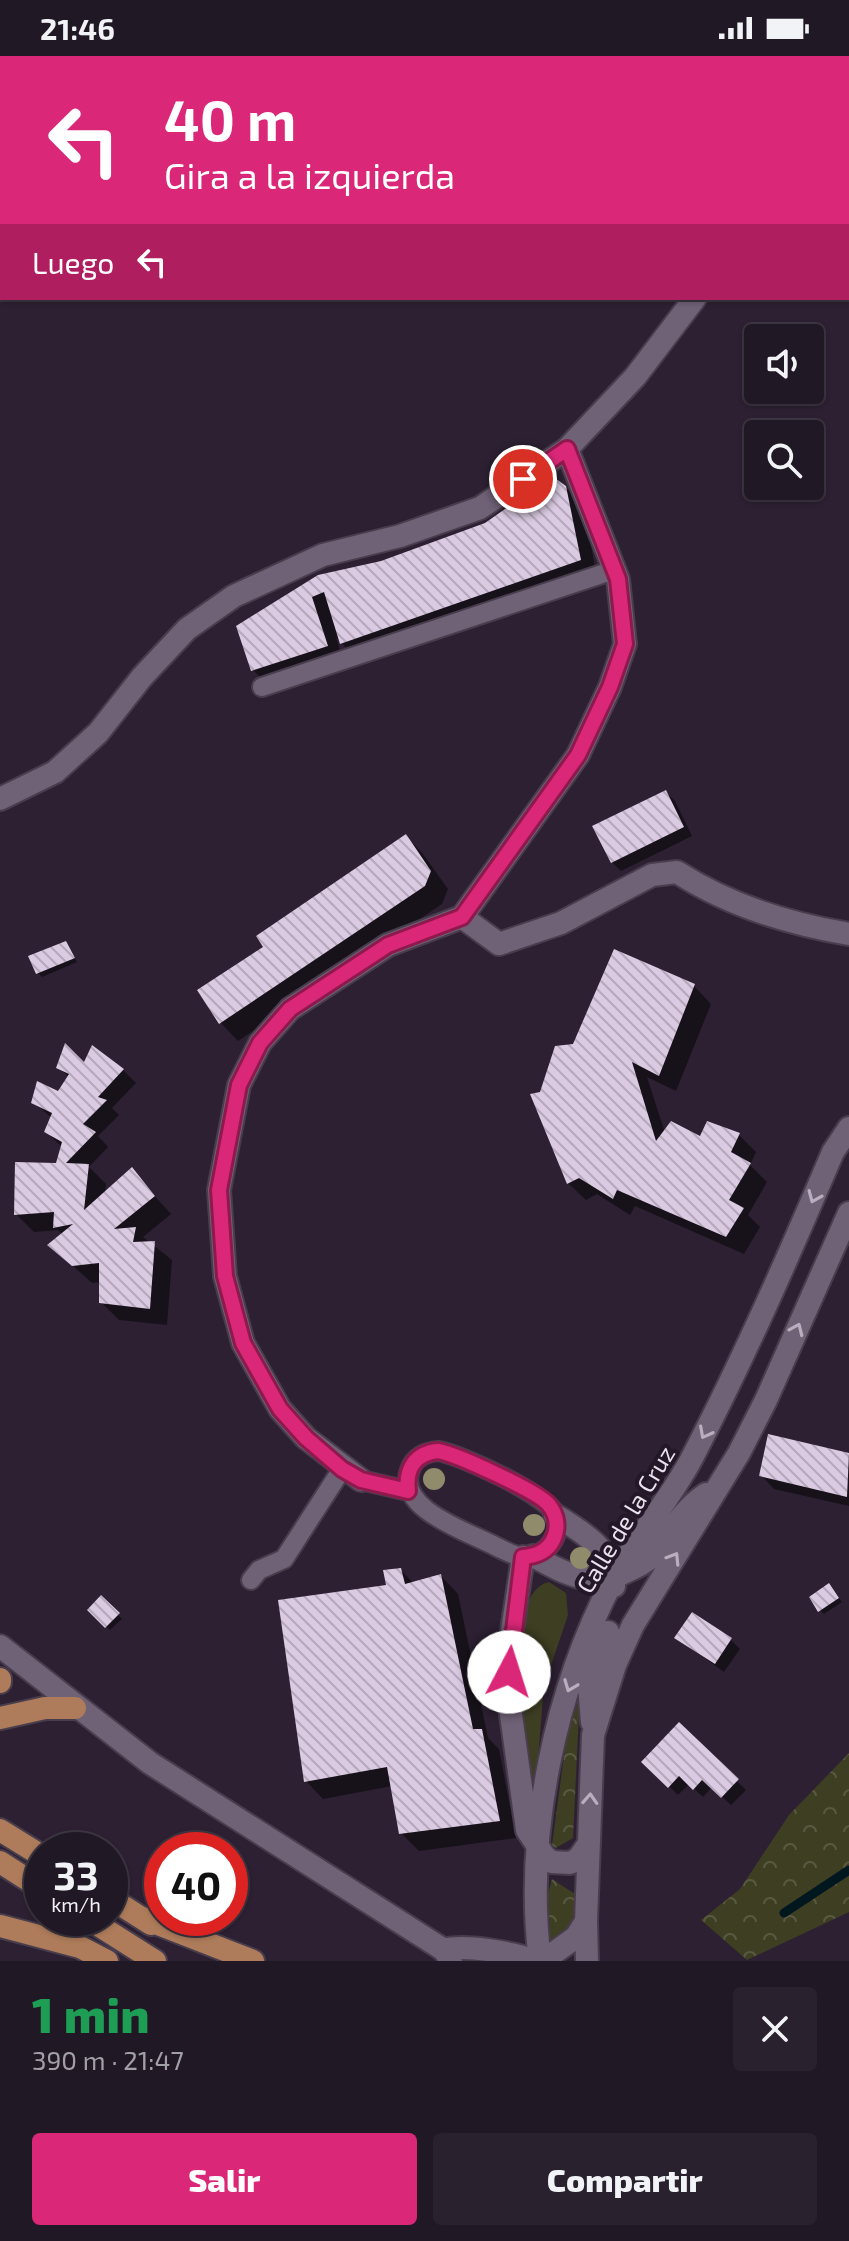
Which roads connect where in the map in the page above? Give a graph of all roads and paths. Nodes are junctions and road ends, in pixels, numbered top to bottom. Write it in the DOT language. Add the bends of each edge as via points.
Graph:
graph roads {
  1 [pos="693,300"];
  2 [pos="567,449"];
  3 [pos="614,570"];
  4 [pos="262,687"];
  5 [pos="0,799"];
  6 [pos="462,917"];
  7 [pos="849,934"];
  8 [pos="849,1128"];
  9 [pos="849,1213"];
  10 [pos="352,1474"];
  11 [pos="719,1485"];
  12 [pos="408,1491"];
  13 [pos="555,1515"];
  14 [pos="528,1557"];
  15 [pos="615,1578"];
  16 [pos="251,1580"];
  17 [pos="0,1646"];
  18 [pos="75,1708"];
  19 [pos="0,1718"];
  20 [pos="593,1735"];
  21 [pos="0,1830"];
  22 [pos="24,1845"];
  23 [pos="588,1845"];
  24 [pos="539,1850"];
  25 [pos="0,1862"];
  26 [pos="24,1877"];
  27 [pos="128,1909"];
  28 [pos="140,1917"];
  29 [pos="586,1921"];
  30 [pos="0,1926"];
  31 [pos="115,1936"];
  32 [pos="448,1956"];
  33 [pos="107,1961"];
  34 [pos="155,1961"];
  35 [pos="209,1961"];
  36 [pos="253,1961"];
  37 [pos="540,1961"];
  38 [pos="587,1961"];
  1 -- 2 [label="street" via="635,377"];
  2 -- 3 [label="street"];
  2 -- 5 [label="street" via="480,508 323,555 234,596 187,629 98,733 55,772"];
  3 -- 4 [label="lane"];
  3 -- 6 [label="street" via="625,644 610,687 578,755"];
  6 -- 7 [label="street" via="499,944 561,923 652,875 677,872 767,914"];
  6 -- 10 [label="street" via="388,945 290,1009 260,1043 239,1085 219,1190 225,1276 243,1343 280,1409 306,1438"];
  8 -- 15 [label="street, Calle de la Cruz, one-way" via="833,1152 749,1349 700,1443"];
  11 -- 9 [label="street, one-way" via="766,1400"];
  10 -- 12 [label="lane"];
  10 -- 16 [label="lane" via="284,1559 259,1570"];
  11 -- 15 [label="street" via="691,1504 655,1553"];
  20 -- 11 [label="street, one-way" via="633,1625"];
  12 -- 13 [label="lane" via="413,1463 438,1451 542,1498"];
  12 -- 14 [label="lane" via="420,1506"];
  13 -- 14 [label="lane" via="555,1536 543,1552"];
  13 -- 15 [label="street" via="598,1545"];
  14 -- 15 [label="street" via="571,1577 593,1582"];
  14 -- 24 [label="street" via="509,1651 508,1693 527,1830"];
  15 -- 20 [label="street" via="611,1625 589,1686"];
  15 -- 24 [label="street, Calle de la Cruz, one-way" via="563,1704 553,1740"];
  17 -- 18 [label="street"];
  18 -- 19 [label="main road"];
  18 -- 32 [label="street" via="150,1763"];
  23 -- 20 [label="street, one-way"];
  21 -- 22 [label="main road"];
  23 -- 24 [label="street" via="570,1863 552,1862"];
  23 -- 29 [label="street"];
  24 -- 37 [label="street, Calle de la Cruz" via="535,1899"];
  25 -- 26 [label="main road"];
  27 -- 28 [label="main road"];
  28 -- 35 [label="main road"];
  28 -- 36 [label="main road"];
  29 -- 37 [label="street" via="576,1937"];
  29 -- 38 [label="street"];
  30 -- 33 [label="main road" via="80,1947"];
  31 -- 34 [label="main road"];
  32 -- 37 [label="street" via="458,1946"];
}
